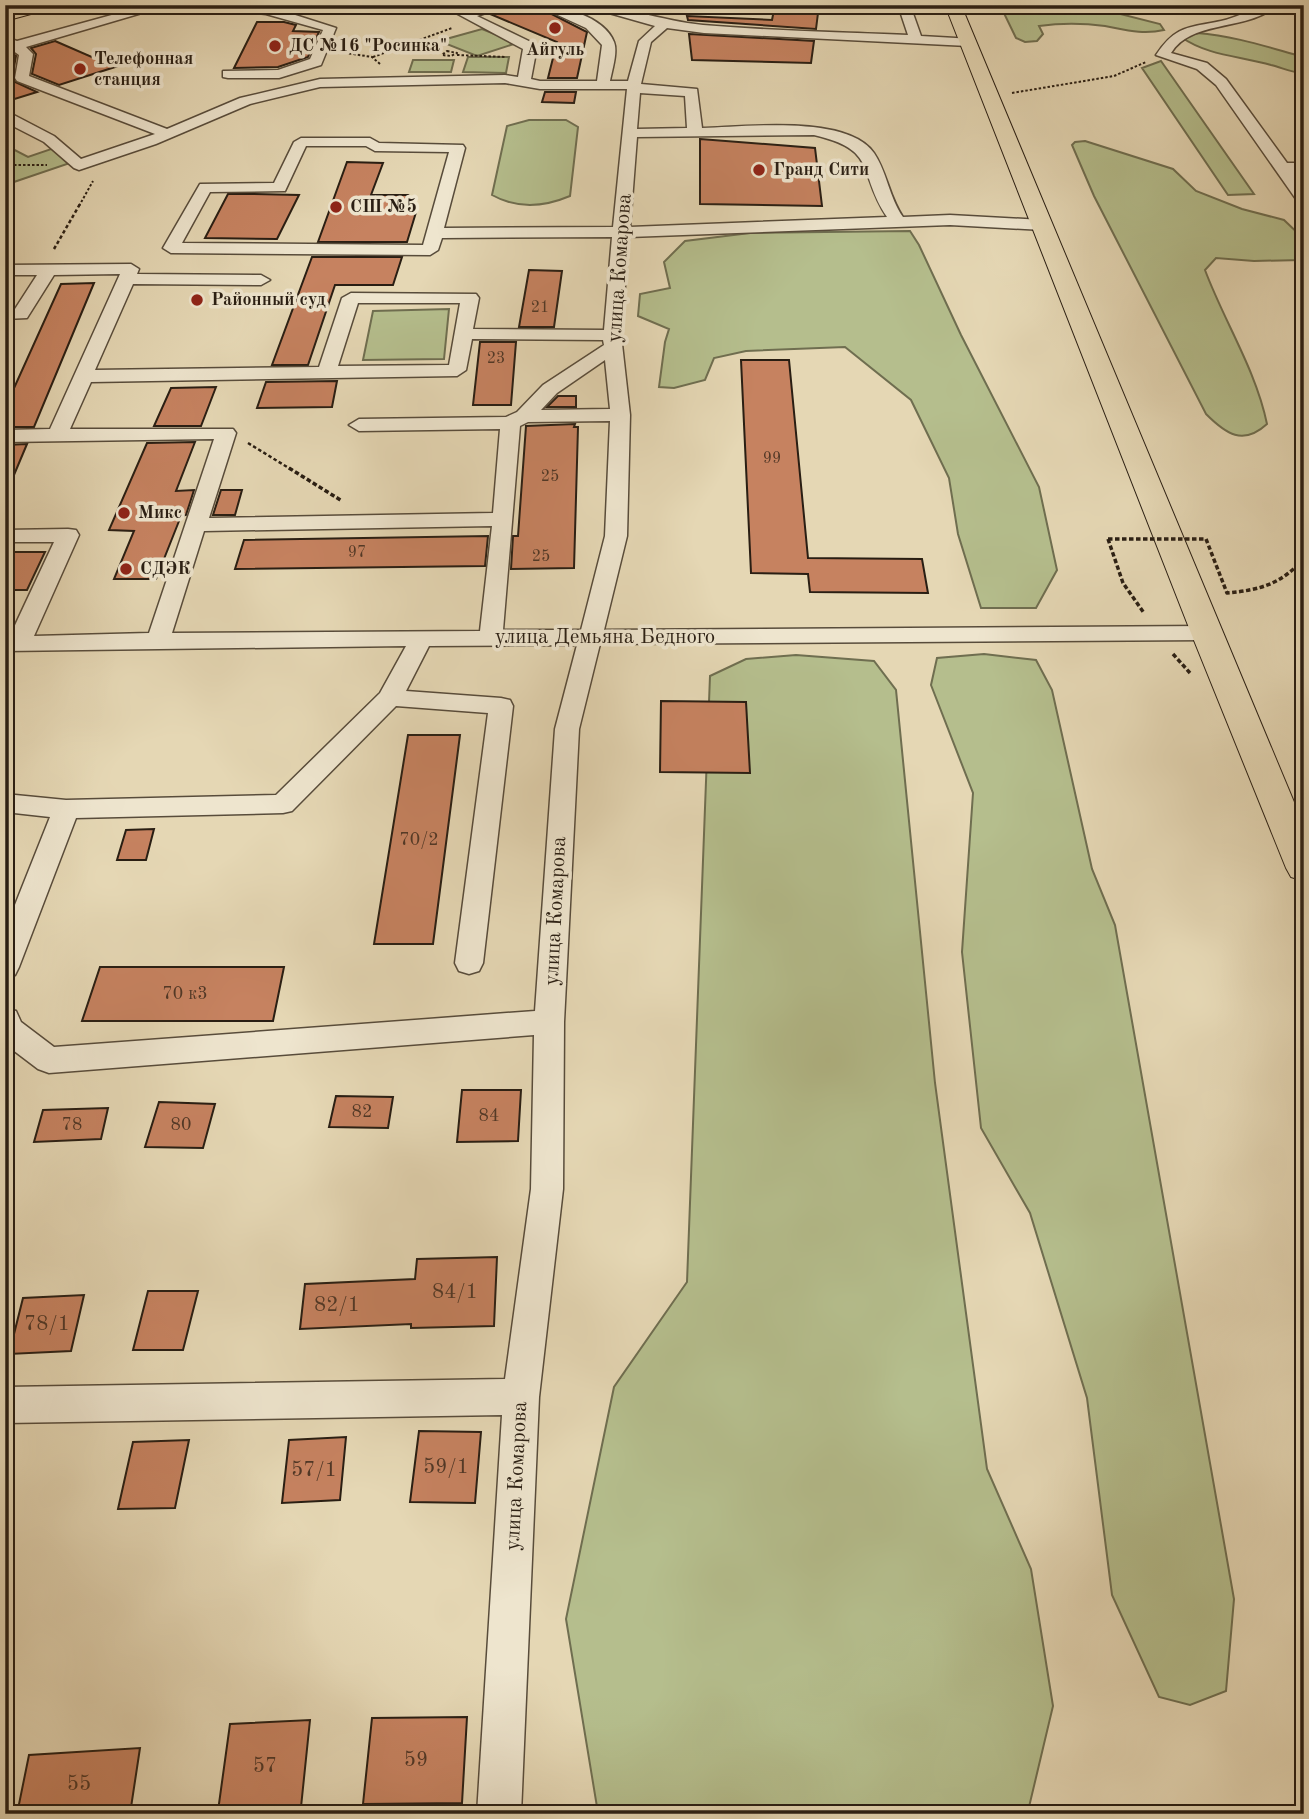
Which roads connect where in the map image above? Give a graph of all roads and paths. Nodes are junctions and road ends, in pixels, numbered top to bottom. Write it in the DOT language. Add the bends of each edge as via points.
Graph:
graph roads {
  1 [pos="163,5"];
  2 [pos="222,5"];
  3 [pos="447,5"];
  4 [pos="502,5"];
  5 [pos="542,5"];
  6 [pos="587,5"];
  7 [pos="904,5"];
  8 [pos="953,5"];
  9 [pos="1272,5"];
  10 [pos="44,6"];
  11 [pos="5,16"];
  12 [pos="471,16"];
  13 [pos="664,24"];
  14 [pos="916,39"];
  15 [pos="968,42"];
  16 [pos="11,43"];
  17 [pos="321,50"];
  18 [pos="445,51"];
  19 [pos="1163,55"];
  20 [pos="373,57"];
  21 [pos="529,57"];
  22 [pos="5,67"];
  23 [pos="23,72"];
  24 [pos="228,74"];
  25 [pos="5,82"];
  26 [pos="399,82"];
  27 [pos="524,83"];
  28 [pos="603,85"];
  29 [pos="634,87"];
  30 [pos="990,96"];
  31 [pos="5,116"];
  32 [pos="695,132"];
  33 [pos="630,133"];
  34 [pos="168,134"];
  35 [pos="5,164"];
  36 [pos="79,164"];
  37 [pos="1283,168"];
  38 [pos="1304,168"];
  39 [pos="1304,199"];
  40 [pos="898,222"];
  41 [pos="1043,225"];
  42 [pos="622,231"];
  43 [pos="434,233"];
  44 [pos="5,270"];
  45 [pos="48,270"];
  46 [pos="128,274"];
  47 [pos="261,280"];
  48 [pos="5,314"];
  49 [pos="464,334"];
  50 [pos="613,341"];
  51 [pos="327,372"];
  52 [pos="85,376"];
  53 [pos="620,415"];
  54 [pos="517,419"];
  55 [pos="359,425"];
  56 [pos="5,436"];
  57 [pos="57,436"];
  58 [pos="223,442"];
  59 [pos="503,519"];
  60 [pos="376,521"];
  61 [pos="195,525"];
  62 [pos="5,536"];
  63 [pos="1304,558"];
  64 [pos="1123,583"];
  65 [pos="1206,633"];
  66 [pos="591,637"];
  67 [pos="491,638"];
  68 [pos="421,639"];
  69 [pos="158,640"];
  70 [pos="12,644"];
  71 [pos="390,698"];
  72 [pos="5,803"];
  73 [pos="66,809"];
  74 [pos="1304,868"];
  75 [pos="469,963"];
  76 [pos="5,967"];
  77 [pos="5,1020"];
  78 [pos="549,1022"];
  79 [pos="521,1397"];
  80 [pos="5,1405"];
  81 [pos="499,1814"];
  1 -- 16 [label="street"];
  2 -- 17 [label="street" via="267,10 330,29"];
  3 -- 12 [label="street"];
  4 -- 12 [label="street"];
  5 -- 28 [label="street" via="607,39"];
  6 -- 13 [label="street"];
  7 -- 14 [label="street"];
  8 -- 15 [label="main road"];
  9 -- 19 [label="street" via="1230,23 1195,27 1172,38"];
  10 -- 11 [label="main road"];
  12 -- 20 [label="path" via="424,40"];
  12 -- 21 [label="street" via="527,44"];
  13 -- 14 [label="street"];
  13 -- 29 [label="street, улица Комарова" via="645,41"];
  14 -- 15 [label="street"];
  15 -- 30 [label="main road"];
  16 -- 23 [label="street" via="26,54"];
  17 -- 20 [label="path"];
  17 -- 24 [label="street" via="316,62 279,74"];
  18 -- 21 [label="path"];
  19 -- 30 [label="path" via="1114,76"];
  19 -- 37 [label="street" via="1202,66 1221,82"];
  20 -- 26 [label="path"];
  21 -- 27 [label="street"];
  22 -- 23 [label="street"];
  23 -- 25 [label="street"];
  23 -- 34 [label="street"];
  26 -- 27 [label="street" via="464,79"];
  26 -- 34 [label="street" via="312,84 245,101"];
  27 -- 28 [label="street"];
  28 -- 29 [label="street"];
  29 -- 32 [label="street" via="692,92"];
  29 -- 33 [label="street, улица Комарова"];
  30 -- 41 [label="main road"];
  31 -- 36 [label="street" via="49,139"];
  32 -- 33 [label="street"];
  32 -- 40 [label="street" via="814,131 845,138 867,154 885,202"];
  33 -- 42 [label="street, улица Комарова"];
  34 -- 36 [label="street"];
  35 -- 36 [label="path"];
  36 -- 45 [label="path" via="94,181 51,255"];
  37 -- 38 [label="street"];
  37 -- 39 [label="street"];
  40 -- 41 [label="street"];
  40 -- 42 [label="street"];
  41 -- 65 [label="main road"];
  42 -- 43 [label="street"];
  42 -- 50 [label="street, улица Комарова"];
  43 -- 43 [label="street" via="458,148 301,142 279,188 205,187 171,248 430,250"];
  44 -- 45 [label="street"];
  45 -- 46 [label="street"];
  45 -- 48 [label="street" via="21,314"];
  46 -- 47 [label="street"];
  46 -- 52 [label="street"];
  49 -- 50 [label="street"];
  49 -- 51 [label="street" via="457,370"];
  49 -- 51 [label="street" via="470,298 351,298"];
  50 -- 53 [label="street, улица Комарова"];
  50 -- 54 [label="street"];
  51 -- 52 [label="street"];
  52 -- 57 [label="street"];
  53 -- 54 [label="street"];
  53 -- 66 [label="street, улица Комарова" via="616,536"];
  54 -- 55 [label="street"];
  54 -- 59 [label="street"];
  56 -- 57 [label="street"];
  57 -- 58 [label="street" via="226,433"];
  58 -- 60 [label="path" via="247,442"];
  58 -- 61 [label="street"];
  59 -- 60 [label="street"];
  59 -- 67 [label="street"];
  60 -- 61 [label="street"];
  61 -- 69 [label="street"];
  62 -- 70 [label="street" via="68,535"];
  63 -- 64 [label="path, bridge" via="1288,578 1261,590 1227,593 1206,539 1108,539"];
  65 -- 66 [label="street, улица Демьяна Бедного"];
  65 -- 74 [label="main road"];
  66 -- 67 [label="street, улица Демьяна Бедного"];
  66 -- 78 [label="street, улица Комарова" via="567,729"];
  67 -- 68 [label="street, улица Демьяна Бедного"];
  68 -- 69 [label="street, улица Демьяна Бедного"];
  68 -- 71 [label="street"];
  69 -- 70 [label="street, улица Демьяна Бедного"];
  71 -- 73 [label="street" via="283,804"];
  71 -- 75 [label="street" via="501,706"];
  72 -- 73 [label="street"];
  73 -- 76 [label="street"];
  77 -- 78 [label="street" via="7,1030 49,1060"];
  78 -- 79 [label="street, улица Комарова" via="547,1189"];
  79 -- 80 [label="street"];
  79 -- 81 [label="street, улица Комарова"];
}
